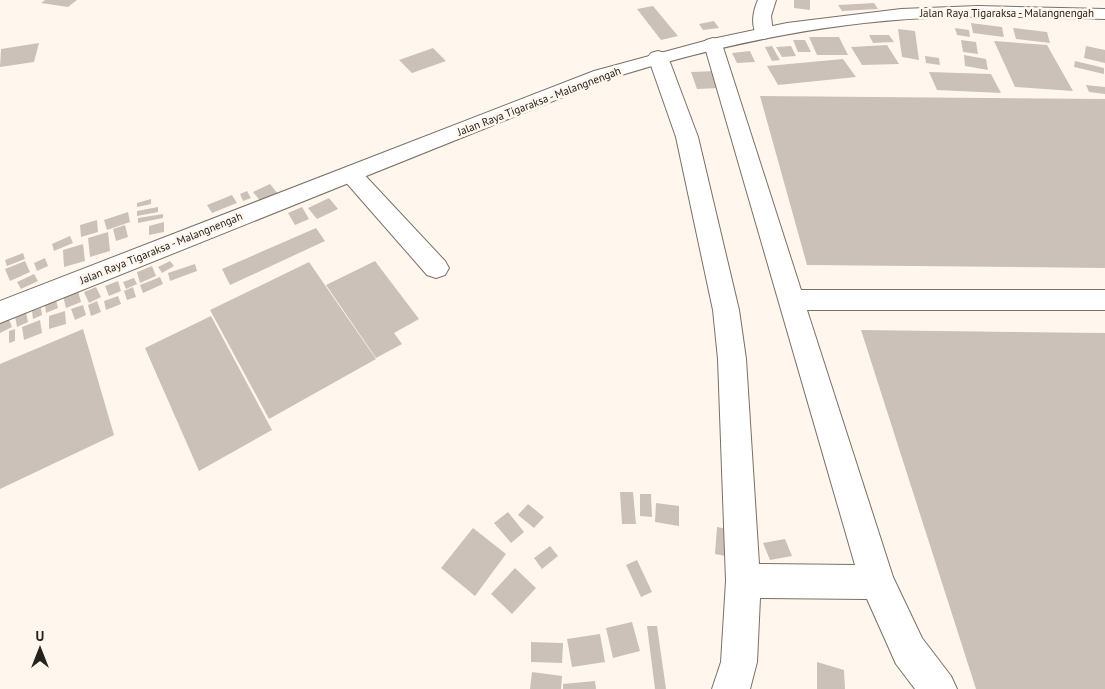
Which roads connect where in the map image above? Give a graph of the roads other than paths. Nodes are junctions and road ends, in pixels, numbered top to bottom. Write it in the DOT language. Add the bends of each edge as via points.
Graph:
graph roads {
  1 [pos="767,0"];
  2 [pos="1105,14"];
  3 [pos="764,33"];
  4 [pos="713,44"];
  5 [pos="658,57"];
  6 [pos="351,174"];
  7 [pos="436,268"];
  8 [pos="791,300"];
  9 [pos="1105,300"];
  10 [pos="0,312"];
  11 [pos="742,581"];
  12 [pos="877,582"];
  13 [pos="731,689"];
  14 [pos="938,689"];
  1 -- 3 [label="main road" via="762,9"];
  2 -- 3 [label="main road, Jalan Raya Tigaraksa - Malangnengah" via="910,13"];
  3 -- 4 [label="main road, Jalan Raya Tigaraksa - Malangnengah"];
  4 -- 5 [label="main road, Jalan Raya Tigaraksa - Malangnengah"];
  4 -- 8 [label="main road"];
  5 -- 6 [label="main road, Jalan Raya Tigaraksa - Malangnengah" via="602,75"];
  5 -- 11 [label="main road" via="686,137 726,310 732,359"];
  6 -- 7 [label="main road"];
  6 -- 10 [label="main road, Jalan Raya Tigaraksa - Malangnengah"];
  8 -- 9 [label="main road"];
  8 -- 12 [label="main road"];
  11 -- 12 [label="main road"];
  11 -- 13 [label="main road" via="739,662"];
  12 -- 14 [label="main road" via="909,650"];
}
